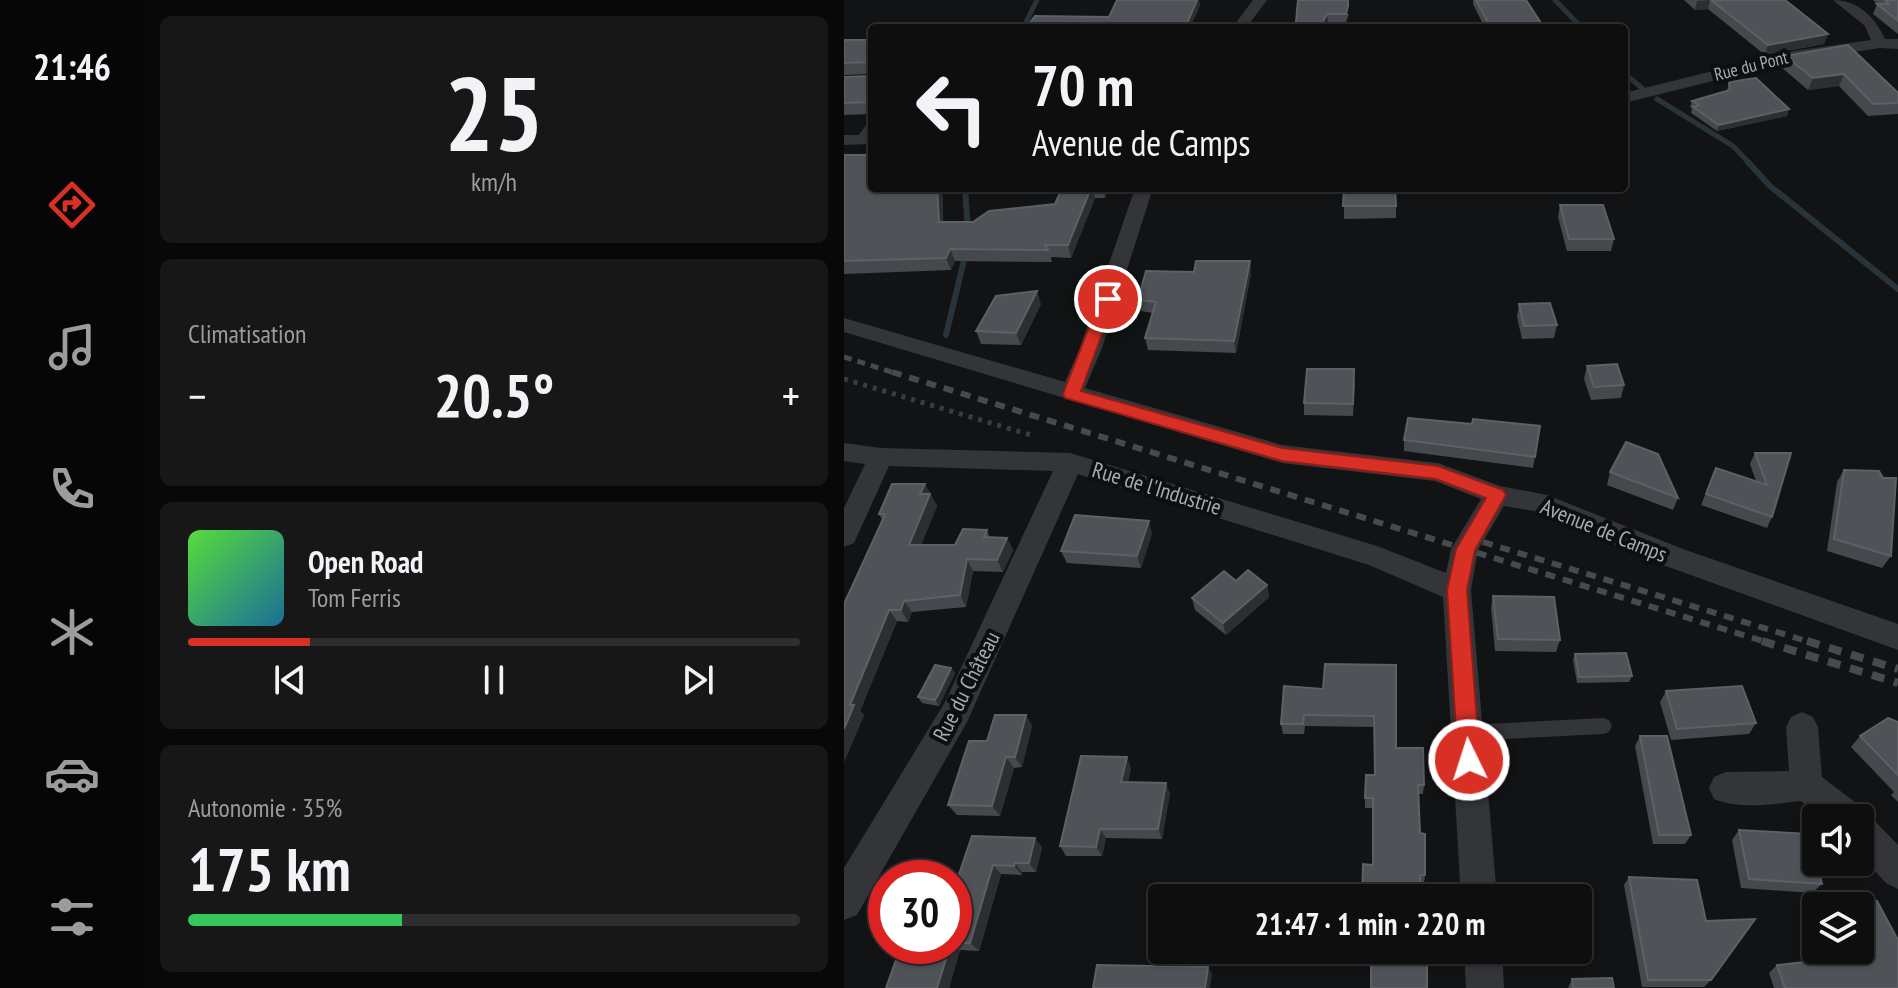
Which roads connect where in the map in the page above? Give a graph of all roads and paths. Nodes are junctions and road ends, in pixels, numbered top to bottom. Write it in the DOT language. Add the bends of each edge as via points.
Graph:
graph roads {
  1 [pos="1260,0"];
  2 [pos="1840,0"];
  3 [pos="1242,24"];
  4 [pos="1880,43"];
  5 [pos="1898,44"];
  6 [pos="1628,97"];
  7 [pos="868,134"];
  8 [pos="844,140"];
  9 [pos="1143,192"];
  10 [pos="844,325"];
  11 [pos="1071,394"];
  12 [pos="844,452"];
  13 [pos="881,457"];
  14 [pos="1070,462"];
  15 [pos="1497,495"];
  16 [pos="844,536"];
  17 [pos="1457,590"];
  18 [pos="1898,637"];
  19 [pos="1603,726"];
  20 [pos="1802,727"];
  21 [pos="1467,733"];
  22 [pos="1806,785"];
  23 [pos="1726,788"];
  24 [pos="1830,804"];
  25 [pos="1874,845"];
  26 [pos="1898,871"];
  27 [pos="1478,884"];
  28 [pos="844,902"];
  29 [pos="1484,964"];
  30 [pos="1485,988"];
  1 -- 3 [label="street"];
  2 -- 4 [label="street" via="1871,24"];
  4 -- 5 [label="street, Rue du Pont"];
  4 -- 6 [label="street, Rue du Pont" via="1794,56"];
  7 -- 8 [label="street" via="864,140"];
  9 -- 11 [label="street"];
  10 -- 11 [label="street, Avenue de Camps"];
  11 -- 15 [label="street, Avenue de Camps" via="1282,454 1427,470"];
  12 -- 13 [label="street, Rue de l'Industrie"];
  13 -- 14 [label="street, Rue de l'Industrie"];
  13 -- 16 [label="street"];
  14 -- 17 [label="street, Rue de l'Industrie" via="1377,557"];
  14 -- 28 [label="street, Rue du Château" via="956,712"];
  15 -- 17 [label="street" via="1465,549"];
  15 -- 18 [label="street, Avenue de Camps" via="1550,506 1673,557"];
  17 -- 21 [label="street"];
  19 -- 21 [label="lane"];
  20 -- 22 [label="street"];
  21 -- 27 [label="street"];
  22 -- 23 [label="street"];
  22 -- 24 [label="street"];
  25 -- 26 [label="street"];
  29 -- 30 [label="street"];
}
